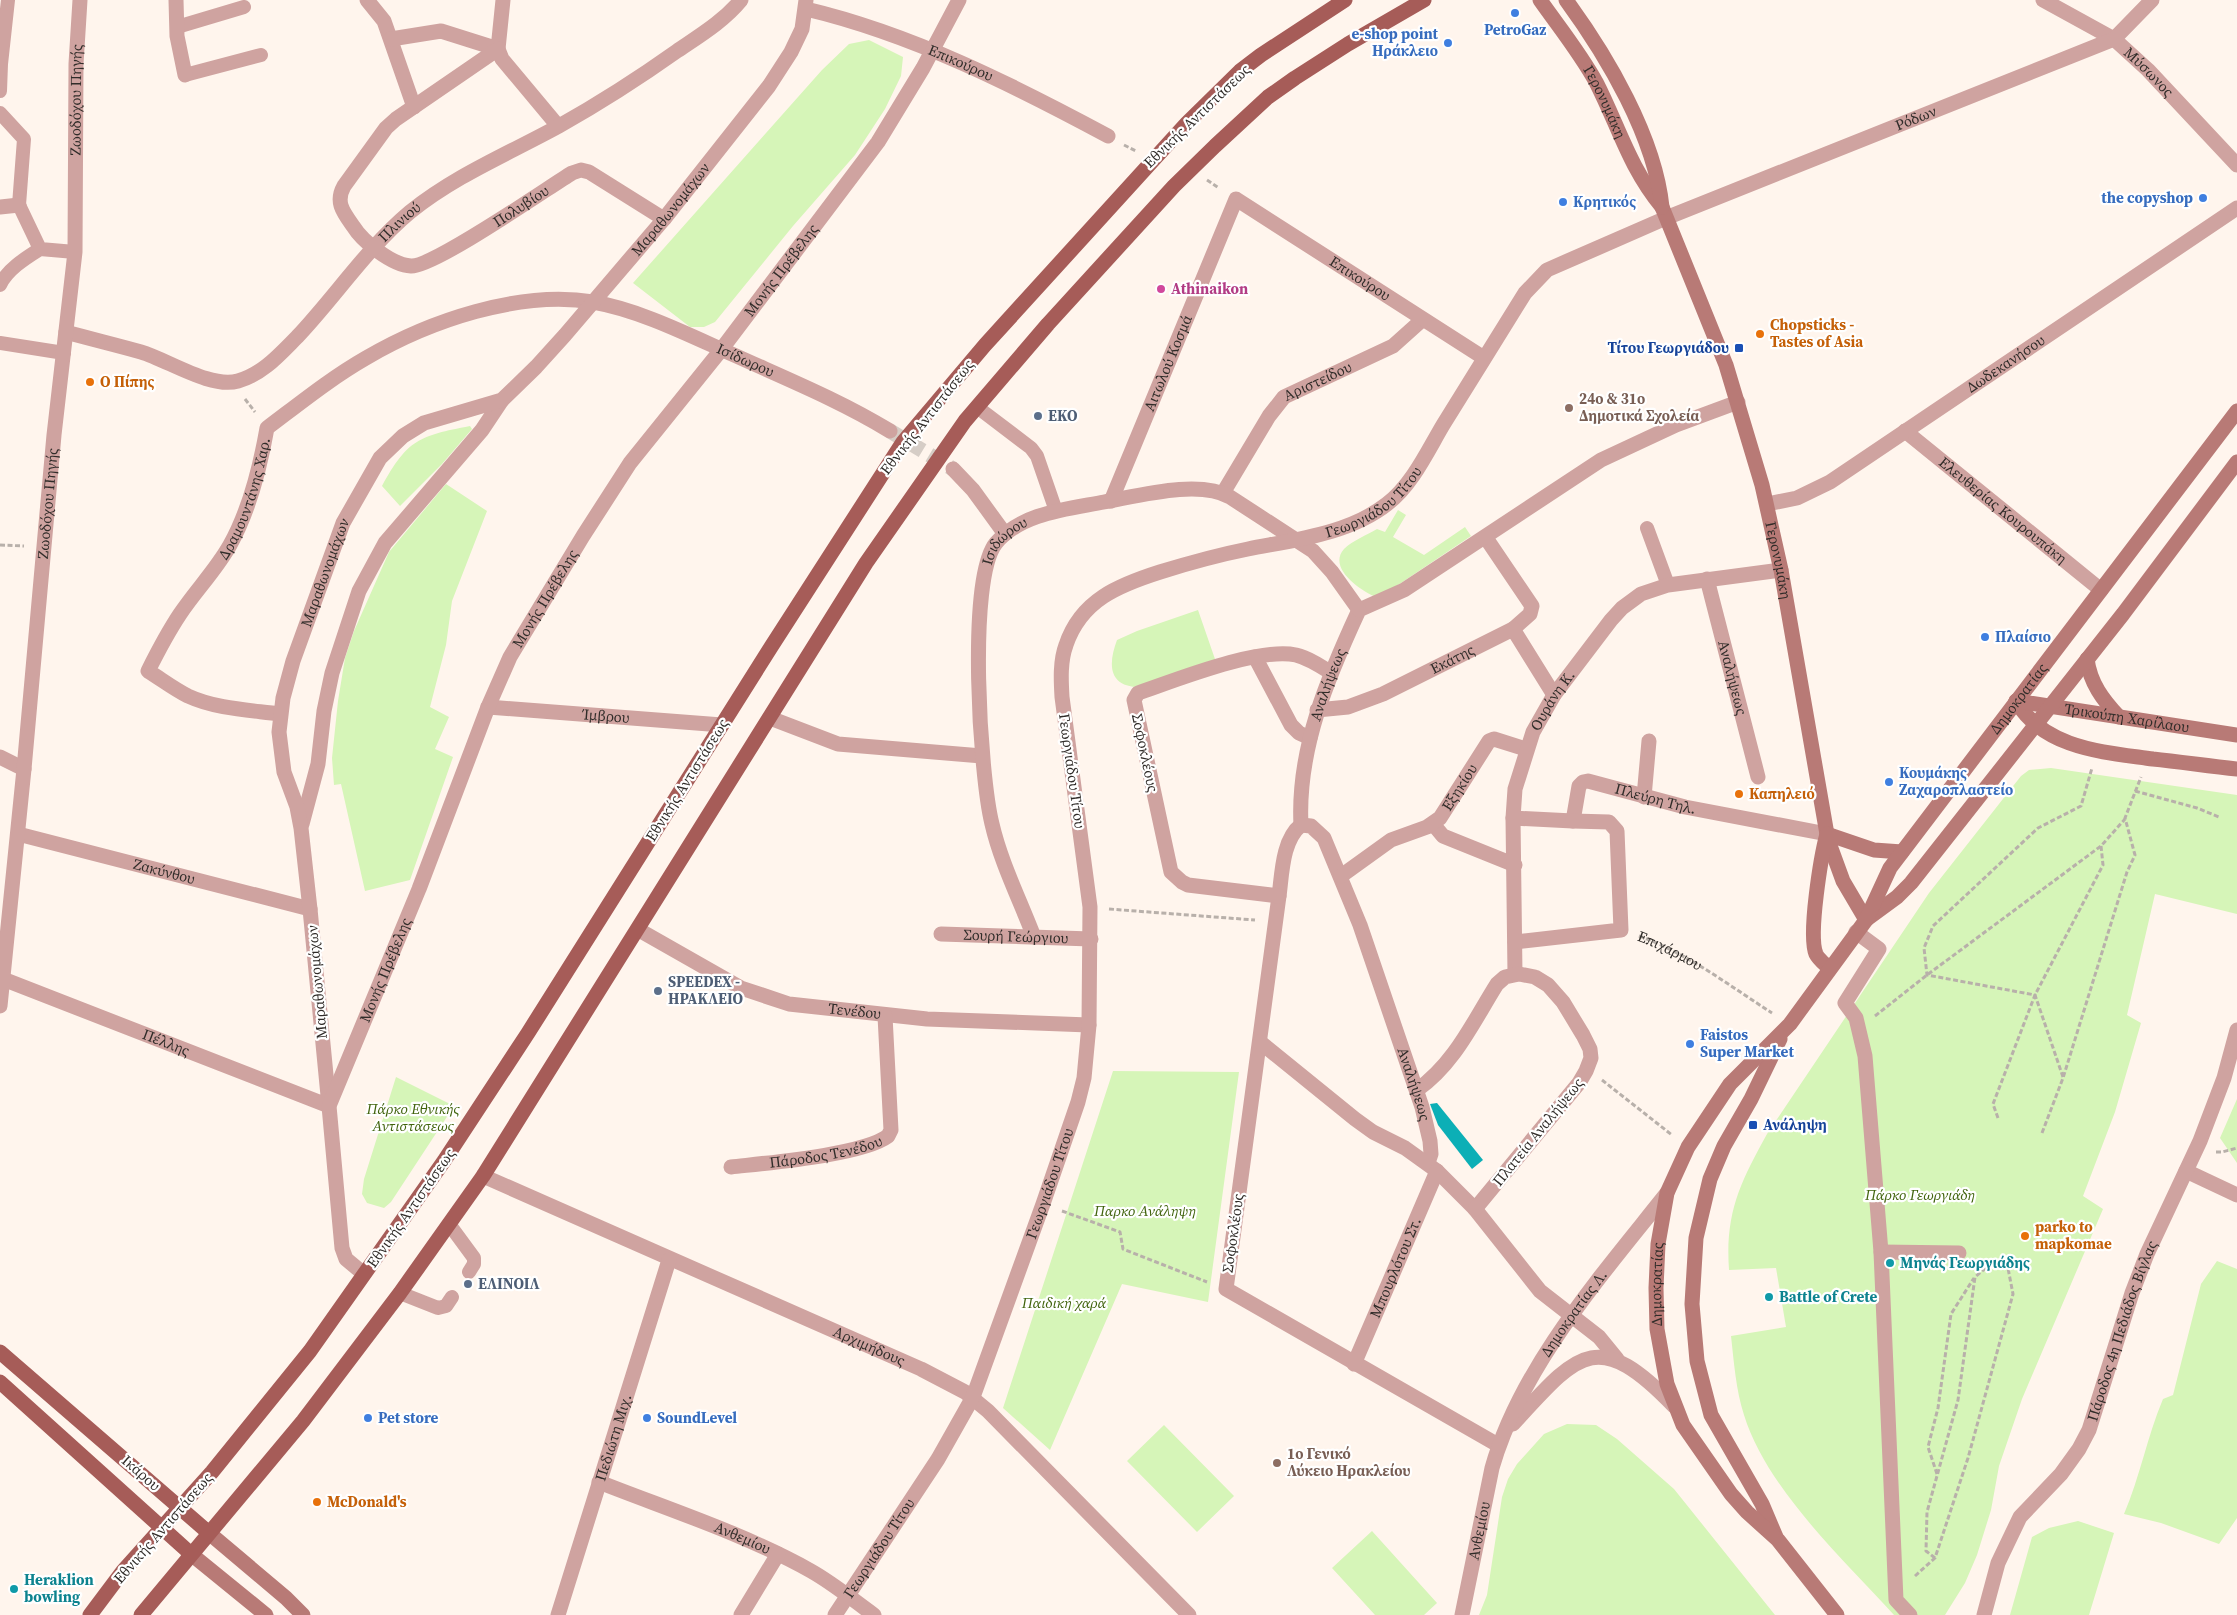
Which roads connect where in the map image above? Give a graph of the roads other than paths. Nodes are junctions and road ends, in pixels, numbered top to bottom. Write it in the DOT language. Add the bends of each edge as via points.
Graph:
graph roads {
  1 [pos="8,0"];
  2 [pos="80,0"];
  3 [pos="176,0"];
  4 [pos="367,0"];
  5 [pos="502,0"];
  6 [pos="741,0"];
  7 [pos="959,0"];
  8 [pos="1345,0"];
  9 [pos="1424,0"];
  10 [pos="1540,0"];
  11 [pos="1566,0"];
  12 [pos="2043,0"];
  13 [pos="2152,0"];
  14 [pos="806,5"];
  15 [pos="244,7"];
  16 [pos="177,27"];
  17 [pos="391,39"];
  18 [pos="2114,39"];
  19 [pos="498,49"];
  20 [pos="932,51"];
  21 [pos="261,55"];
  22 [pos="0,64"];
  23 [pos="185,75"];
  24 [pos="0,91"];
  25 [pos="414,108"];
  26 [pos="0,113"];
  27 [pos="558,126"];
  28 [pos="1108,136"];
  29 [pos="2237,165"];
  30 [pos="1236,199"];
  31 [pos="20,205"];
  32 [pos="0,207"];
  33 [pos="2237,208"];
  34 [pos="1664,213"];
  35 [pos="664,219"];
  36 [pos="374,248"];
  37 [pos="40,249"];
  38 [pos="76,252"];
  39 [pos="1,279"];
  40 [pos="593,302"];
  41 [pos="1422,320"];
  42 [pos="66,332"];
  43 [pos="0,343"];
  44 [pos="721,350"];
  45 [pos="64,352"];
  46 [pos="1484,358"];
  47 [pos="502,400"];
  48 [pos="1738,402"];
  49 [pos="977,408"];
  50 [pos="2237,411"];
  51 [pos="890,431"];
  52 [pos="1905,431"];
  53 [pos="2237,462"];
  54 [pos="953,469"];
  55 [pos="1223,493"];
  56 [pos="1111,501"];
  57 [pos="1767,504"];
  58 [pos="1056,511"];
  59 [pos="1647,528"];
  60 [pos="1005,534"];
  61 [pos="1486,538"];
  62 [pos="1297,540"];
  63 [pos="1781,570"];
  64 [pos="1707,579"];
  65 [pos="1668,585"];
  66 [pos="2101,590"];
  67 [pos="1359,610"];
  68 [pos="1513,629"];
  69 [pos="1255,657"];
  70 [pos="2087,659"];
  71 [pos="1330,672"];
  72 [pos="1554,695"];
  73 [pos="2016,701"];
  74 [pos="2050,706"];
  75 [pos="488,707"];
  76 [pos="1317,710"];
  77 [pos="280,714"];
  78 [pos="2119,717"];
  79 [pos="770,718"];
  80 [pos="2035,724"];
  81 [pos="722,725"];
  82 [pos="2237,735"];
  83 [pos="1310,738"];
  84 [pos="1649,741"];
  85 [pos="1526,749"];
  86 [pos="982,756"];
  87 [pos="0,757"];
  88 [pos="24,769"];
  89 [pos="2237,769"];
  90 [pos="1758,777"];
  91 [pos="1644,797"];
  92 [pos="1513,818"];
  93 [pos="1573,821"];
  94 [pos="1433,824"];
  95 [pos="1301,825"];
  96 [pos="301,828"];
  97 [pos="18,834"];
  98 [pos="1826,834"];
  99 [pos="1902,852"];
  100 [pos="1515,865"];
  101 [pos="1341,876"];
  102 [pos="1279,896"];
  103 [pos="310,909"];
  104 [pos="1866,920"];
  105 [pos="638,930"];
  106 [pos="1856,932"];
  107 [pos="941,934"];
  108 [pos="1034,938"];
  109 [pos="1091,939"];
  110 [pos="1515,942"];
  111 [pos="1829,968"];
  112 [pos="1515,974"];
  113 [pos="3,979"];
  114 [pos="0,1006"];
  115 [pos="885,1016"];
  116 [pos="1089,1026"];
  117 [pos="1787,1026"];
  118 [pos="2237,1030"];
  119 [pos="1260,1042"];
  120 [pos="2235,1052"];
  121 [pos="1417,1090"];
  122 [pos="329,1106"];
  123 [pos="731,1167"];
  124 [pos="1432,1167"];
  125 [pos="2186,1171"];
  126 [pos="483,1176"];
  127 [pos="1667,1193"];
  128 [pos="2237,1195"];
  129 [pos="1475,1209"];
  130 [pos="450,1224"];
  131 [pos="1881,1252"];
  132 [pos="1959,1253"];
  133 [pos="669,1260"];
  134 [pos="469,1272"];
  135 [pos="364,1274"];
  136 [pos="400,1293"];
  137 [pos="452,1297"];
  138 [pos="1572,1317"];
  139 [pos="0,1352"];
  140 [pos="1617,1359"];
  141 [pos="1354,1364"];
  142 [pos="0,1382"];
  143 [pos="973,1398"];
  144 [pos="1674,1406"];
  145 [pos="1501,1440"];
  146 [pos="599,1482"];
  147 [pos="180,1507"];
  148 [pos="161,1527"];
  149 [pos="209,1532"];
  150 [pos="1778,1540"];
  151 [pos="191,1554"];
  152 [pos="778,1554"];
  153 [pos="848,1595"];
  154 [pos="90,1615"];
  155 [pos="141,1615"];
  156 [pos="266,1615"];
  157 [pos="303,1615"];
  158 [pos="558,1615"];
  159 [pos="741,1615"];
  160 [pos="835,1615"];
  161 [pos="874,1615"];
  162 [pos="1189,1615"];
  163 [pos="1462,1615"];
  164 [pos="1837,1615"];
  165 [pos="1910,1615"];
  166 [pos="1984,1615"];
  1 -- 22 [label="lane"];
  2 -- 38 [label="street, Ζωοδόχου Πηγής" via="76,64"];
  3 -- 16 [label="street"];
  4 -- 17 [label="street" via="384,21"];
  5 -- 19 [label="street"];
  6 -- 27 [label="street, Πλινιού" via="668,58"];
  7 -- 20 [label="street, Μονής Πρέβελης"];
  8 -- 81 [label="main road, Εθνικής Αντιστάσεως" via="1240,72 1152,159 985,345 903,442"];
  9 -- 49 [label="main road" via="1287,83 1254,109 1190,169 1048,324"];
  10 -- 34 [label="main road, Γερονυμάκη" via="1586,66 1631,163"];
  11 -- 34 [label="main road, Γερονυμάκη" via="1601,52 1649,149 1658,176"];
  12 -- 18 [label="street, Μύσωνος"];
  13 -- 18 [label="street, Ρόδων"];
  14 -- 20 [label="street, Επικούρου"];
  14 -- 35 [label="street, Μαραθωνομάχων" via="802,29 781,69"];
  15 -- 16 [label="lane"];
  16 -- 23 [label="street"];
  17 -- 19 [label="street" via="441,31"];
  17 -- 25 [label="street"];
  18 -- 29 [label="street, Μύσωνος" via="2148,70"];
  18 -- 34 [label="street, Ρόδων"];
  19 -- 25 [label="street"];
  19 -- 27 [label="street" via="502,59"];
  20 -- 28 [label="street, Επικούρου" via="1002,82"];
  20 -- 44 [label="street, Μονής Πρέβελης" via="878,142"];
  21 -- 23 [label="lane"];
  22 -- 24 [label="lane"];
  25 -- 36 [label="street" via="386,128 340,193 339,203 355,230"];
  26 -- 31 [label="lane" via="24,139"];
  27 -- 36 [label="street, Πλινιού" via="446,186 409,213"];
  30 -- 41 [label="street, Επικούρου"];
  30 -- 56 [label="street, Αιτωλού Κοσμά"];
  31 -- 32 [label="street"];
  31 -- 37 [label="lane"];
  33 -- 52 [label="street, Δωδεκανήσου"];
  34 -- 46 [label="street, Γεωργιάδου Τίτου" via="1547,270 1525,293"];
  34 -- 48 [label="main road, Γερονυμάκη"];
  35 -- 36 [label="street, Πολυβίου" via="582,170 572,173 450,250 421,264 411,266 398,262"];
  35 -- 40 [label="street, Μαραθωνομάχων"];
  36 -- 42 [label="street, Πλινιού" via="273,361 246,378 231,382 203,376 144,353"];
  37 -- 38 [label="lane"];
  37 -- 39 [label="lane"];
  38 -- 42 [label="street, Ζωοδόχου Πηγής"];
  40 -- 44 [label="street, Ισίδωρου" via="636,314"];
  40 -- 47 [label="street, Μαραθωνομάχων"];
  40 -- 77 [label="street, Δραμουντάνης Χαρ." via="533,301 482,310 438,324 364,359 267,428 247,507 236,533 222,558 169,630 148,671 187,696 231,708"];
  41 -- 46 [label="street, Επικούρου"];
  41 -- 55 [label="street, Αριστείδου" via="1392,346 1284,397"];
  42 -- 45 [label="street, Ζωοδόχου Πηγής"];
  43 -- 45 [label="lane"];
  44 -- 51 [label="street, Ισίδωρου" via="853,409"];
  44 -- 75 [label="street, Μονής Πρέβελης" via="614,487 518,643"];
  45 -- 88 [label="street, Ζωοδόχου Πηγής"];
  46 -- 62 [label="street, Γεωργιάδου Τίτου" via="1410,478 1394,498 1357,521"];
  47 -- 77 [label="street, Μαραθωνομάχων" via="424,423 403,436 380,458 336,540 293,661"];
  47 -- 96 [label="street, Μαραθωνομάχων" via="482,430 385,543 359,591 332,673 318,764"];
  48 -- 57 [label="main road, Γερονυμάκη"];
  48 -- 61 [label="street" via="1676,425 1608,456 1544,496"];
  49 -- 58 [label="lane" via="1031,448 1037,456"];
  49 -- 79 [label="main road" via="956,433 866,563"];
  50 -- 66 [label="main road, Δημοκρατίας"];
  52 -- 57 [label="street, Δωδεκανήσου" via="1816,490"];
  52 -- 66 [label="street, Ελευθερίας Κουρουπάκη"];
  53 -- 70 [label="main road, Δημοκρατίας"];
  54 -- 60 [label="street"];
  55 -- 56 [label="street, Ισιδώρου" via="1196,488"];
  55 -- 62 [label="street, Ισιδώρου"];
  56 -- 58 [label="street, Ισιδώρου"];
  57 -- 63 [label="main road, Γερονυμάκη"];
  58 -- 60 [label="street, Ισιδώρου" via="1021,524"];
  59 -- 65 [label="lane"];
  60 -- 86 [label="street, Ισιδώρου" via="987,561 981,600"];
  61 -- 67 [label="street" via="1404,590"];
  61 -- 68 [label="street, Εκάτης" via="1532,606 1530,614"];
  62 -- 67 [label="street, Ισιδώρου" via="1323,560"];
  62 -- 109 [label="street, Γεωργιάδου Τίτου" via="1218,555 1133,581 1097,599 1074,626 1062,660 1062,697 1090,907"];
  63 -- 64 [label="street, Ουράνη Κ."];
  63 -- 98 [label="main road, Γερονυμάκη"];
  64 -- 65 [label="street, Ουράνη Κ."];
  64 -- 90 [label="street, Αναλήψεως"];
  65 -- 72 [label="street, Ουράνη Κ." via="1641,594 1622,608 1598,634"];
  66 -- 73 [label="main road, Δημοκρατίας"];
  67 -- 71 [label="street, Αναλήψεως"];
  68 -- 72 [label="street"];
  68 -- 76 [label="street, Εκάτης" via="1383,694 1348,707"];
  69 -- 71 [label="street, Σοφοκλέους" via="1294,655 1309,659"];
  69 -- 83 [label="street" via="1291,725"];
  69 -- 102 [label="street, Σοφοκλέους" via="1138,693 1134,700 1171,872 1188,885"];
  70 -- 74 [label="main road, Δημοκρατίας"];
  70 -- 78 [label="main road" via="2097,689"];
  71 -- 76 [label="street, Αναλήψεως"];
  72 -- 85 [label="street, Ουράνη Κ."];
  73 -- 74 [label="main road, Τρικούπη Χαρίλαου"];
  73 -- 80 [label="main road, Τρικούπη Χαρίλαου"];
  73 -- 99 [label="main road, Δημοκρατίας"];
  74 -- 78 [label="main road, Τρικούπη Χαρίλαου"];
  74 -- 80 [label="main road, Δημοκρατίας"];
  75 -- 81 [label="street, Ίμβρου"];
  75 -- 122 [label="street, Μονής Πρέβελης" via="419,889"];
  76 -- 83 [label="street, Αναλήψεως"];
  77 -- 96 [label="street, Μαραθωνομάχων" via="280,752"];
  78 -- 82 [label="main road, Τρικούπη Χαρίλαου"];
  79 -- 86 [label="street" via="845,745"];
  79 -- 105 [label="main road"];
  80 -- 89 [label="main road, Τρικούπη Χαρίλαου" via="2061,740 2096,751"];
  80 -- 104 [label="main road, Δημοκρατίας" via="1910,883 1897,898"];
  81 -- 135 [label="main road, Εθνικής Αντιστάσεως" via="488,1094"];
  83 -- 95 [label="street, Αναλήψεως" via="1301,799"];
  84 -- 91 [label="street"];
  85 -- 92 [label="street, Ουράνη Κ." via="1515,789"];
  85 -- 94 [label="street, Εξηκίου" via="1494,739 1489,741 1445,812"];
  86 -- 108 [label="street, Ισιδώρου" via="995,837"];
  87 -- 88 [label="street"];
  88 -- 97 [label="street, Ζωοδόχου Πηγής"];
  91 -- 93 [label="street, Πλεύρη Τηλ." via="1583,782 1579,786"];
  91 -- 98 [label="street, Πλεύρη Τηλ."];
  92 -- 93 [label="street"];
  92 -- 100 [label="street, Ουράνη Κ."];
  93 -- 110 [label="street, Επιχάρμου" via="1609,822 1617,831 1621,930"];
  94 -- 100 [label="street" via="1443,836"];
  94 -- 101 [label="street, Εξηκίου" via="1391,840"];
  95 -- 101 [label="street, Αναλήψεως" via="1311,826 1324,838"];
  95 -- 102 [label="street, Σοφοκλέους" via="1288,846"];
  96 -- 103 [label="street, Μαραθωνομάχων"];
  97 -- 103 [label="street, Ζακύνθου"];
  97 -- 113 [label="street, Ζωοδόχου Πηγής"];
  98 -- 99 [label="main road" via="1874,850"];
  98 -- 104 [label="main road, Γερονυμάκη" via="1843,881"];
  98 -- 111 [label="main road" via="1814,938 1817,956"];
  99 -- 104 [label="main road, Δημοκρατίας" via="1880,887"];
  100 -- 110 [label="street, Ουράνη Κ."];
  101 -- 121 [label="street, Αναλήψεως"];
  102 -- 119 [label="street, Σοφοκλέους"];
  103 -- 122 [label="street, Μαραθωνομάχων"];
  104 -- 106 [label="main road, Δημοκρατίας"];
  105 -- 115 [label="street, Τενέδου" via="756,994 805,1006"];
  105 -- 126 [label="main road"];
  106 -- 111 [label="main road, Δημοκρατίας"];
  106 -- 131 [label="street" via="1879,949 1845,1003 1856,1018 1864,1056"];
  107 -- 108 [label="street, Σουρή Γεώργιου"];
  108 -- 109 [label="street, Σουρή Γεώργιου"];
  109 -- 116 [label="street, Γεωργιάδου Τίτου"];
  110 -- 112 [label="street, Ουράνη Κ."];
  111 -- 117 [label="main road, Δημοκρατίας"];
  112 -- 121 [label="street" via="1497,984 1450,1059 1432,1080"];
  112 -- 129 [label="street, Πλατεία Αναλήψεως" via="1542,980 1557,994 1590,1048 1591,1058 1588,1068 1553,1116"];
  113 -- 114 [label="street, Ζωοδόχου Πηγής"];
  113 -- 122 [label="street, Πέλλης"];
  115 -- 116 [label="street, Τενέδου"];
  115 -- 123 [label="street, Πάροδος Τενέδου" via="891,1130 888,1136 838,1152"];
  116 -- 143 [label="street, Γεωργιάδου Τίτου" via="1087,1063 1078,1102"];
  117 -- 127 [label="main road, Δημοκρατίας" via="1730,1084 1688,1147"];
  117 -- 150 [label="main road, Δημοκρατίας" via="1710,1179 1696,1238 1692,1282 1697,1361 1706,1400 1716,1426 1762,1504"];
  118 -- 120 [label="street, Πάροδος 4η Πεδιάδος Βίγλας"];
  119 -- 124 [label="street" via="1355,1120"];
  119 -- 141 [label="street, Σοφοκλέους" via="1226,1289"];
  120 -- 125 [label="street, Πάροδος 4η Πεδιάδος Βίγλας"];
  121 -- 124 [label="street, Αναλήψεως" via="1430,1141"];
  122 -- 135 [label="street, Μονής Πρέβελης" via="342,1248 346,1259"];
  124 -- 129 [label="street"];
  124 -- 141 [label="street, Μπουρλότου Στ."];
  125 -- 128 [label="street"];
  125 -- 166 [label="street, Πάροδος 4η Πεδιάδος Βίγλας" via="2132,1293 2089,1430 2061,1474 2020,1517 1998,1562"];
  126 -- 130 [label="main road"];
  126 -- 133 [label="street, Αρχιμήδους"];
  127 -- 138 [label="street, Δημοκρατίας Λ."];
  127 -- 144 [label="main road, Δημοκρατίας" via="1658,1244 1656,1312 1662,1367"];
  129 -- 138 [label="street" via="1540,1291"];
  130 -- 134 [label="lane" via="474,1258"];
  130 -- 136 [label="main road"];
  131 -- 132 [label="street"];
  131 -- 165 [label="street" via="1896,1600"];
  133 -- 143 [label="street, Αρχιμήδους" via="921,1369"];
  133 -- 146 [label="street, Πεδιώτη Μιχ."];
  135 -- 147 [label="main road, Εθνικής Αντιστάσεως" via="278,1392"];
  136 -- 137 [label="lane" via="438,1308 446,1306"];
  136 -- 149 [label="main road" via="265,1469"];
  138 -- 140 [label="street" via="1603,1341"];
  138 -- 145 [label="street, Δημοκρατίας Λ." via="1535,1371"];
  139 -- 147 [label="main road, Ικάρου"];
  140 -- 144 [label="street" via="1647,1379"];
  140 -- 145 [label="street" via="1596,1356 1573,1366 1543,1391"];
  141 -- 145 [label="street, Σοφοκλέους"];
  142 -- 148 [label="main road, Ικάρου"];
  143 -- 153 [label="street, Γεωργιάδου Τίτου" via="938,1458"];
  143 -- 162 [label="street, Αρχιμήδους"];
  144 -- 150 [label="main road, Δημοκρατίας" via="1730,1494"];
  145 -- 163 [label="street, Ανθεμίου"];
  146 -- 152 [label="street, Ανθεμίου"];
  146 -- 158 [label="street, Πεδιώτη Μιχ."];
  147 -- 148 [label="main road, Εθνικής Αντιστάσεως"];
  147 -- 149 [label="main road, Ικάρου"];
  148 -- 151 [label="main road, Ικάρου"];
  148 -- 154 [label="main road, Εθνικής Αντιστάσεως"];
  149 -- 151 [label="main road"];
  149 -- 157 [label="main road, Ικάρου"];
  150 -- 164 [label="main road, Δημοκρατίας"];
  151 -- 155 [label="main road"];
  151 -- 156 [label="main road, Ικάρου"];
  152 -- 153 [label="street, Ανθεμίου"];
  152 -- 159 [label="street"];
  153 -- 160 [label="street, Γεωργιάδου Τίτου"];
  153 -- 161 [label="street, Ανθεμίου"];
}
